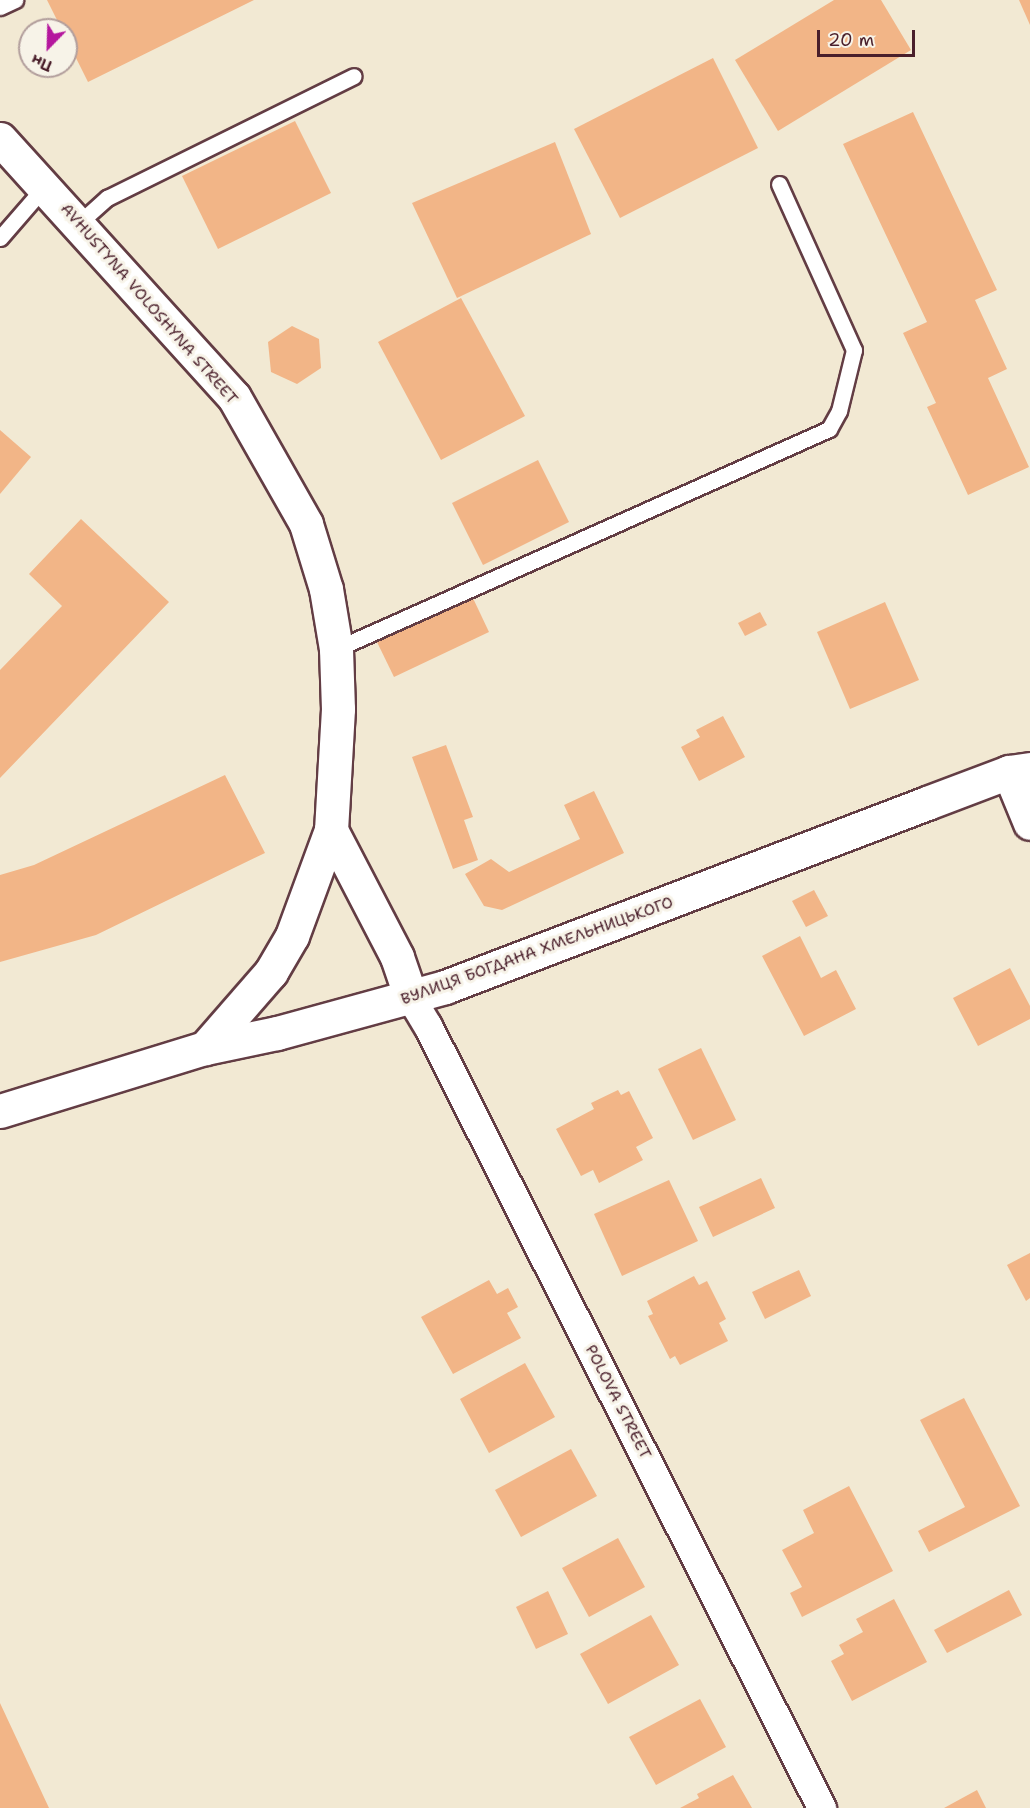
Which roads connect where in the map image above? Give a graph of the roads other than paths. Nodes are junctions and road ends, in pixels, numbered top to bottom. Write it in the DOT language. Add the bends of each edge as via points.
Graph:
graph roads {
  1 [pos="15,0"];
  2 [pos="0,7"];
  3 [pos="354,76"];
  4 [pos="0,139"];
  5 [pos="779,184"];
  6 [pos="45,186"];
  7 [pos="79,223"];
  8 [pos="0,238"];
  9 [pos="336,649"];
  10 [pos="1020,771"];
  11 [pos="1030,823"];
  12 [pos="331,830"];
  13 [pos="411,998"];
  14 [pos="205,1048"];
  15 [pos="0,1111"];
  16 [pos="822,1808"];
  1 -- 2 [label="lane"];
  3 -- 7 [label="lane" via="107,198"];
  4 -- 6 [label="street, AVHUSTYNA VOLOSHYNA STREET"];
  5 -- 9 [label="lane" via="854,350 839,411 829,429"];
  6 -- 7 [label="street, AVHUSTYNA VOLOSHYNA STREET"];
  6 -- 8 [label="lane"];
  7 -- 9 [label="street, AVHUSTYNA VOLOSHYNA STREET" via="234,397 306,524 326,589"];
  9 -- 12 [label="street, AVHUSTYNA VOLOSHYNA STREET" via="338,709"];
  10 -- 11 [label="street"];
  10 -- 13 [label="street, ВУЛИЦЯ БОГДАНА ХМЕЛЬНИЦЬКОГО"];
  12 -- 13 [label="street" via="397,957"];
  12 -- 14 [label="street, AVHUSTYNA VOLOSHYNA STREET" via="292,936 272,972"];
  13 -- 14 [label="street, ВУЛИЦЯ БОГДАНА ХМЕЛЬНИЦЬКОГО"];
  13 -- 16 [label="street, POLOVA STREET"];
  14 -- 15 [label="street, ВУЛИЦЯ БОГДАНА ХМЕЛЬНИЦЬКОГО"];
}
